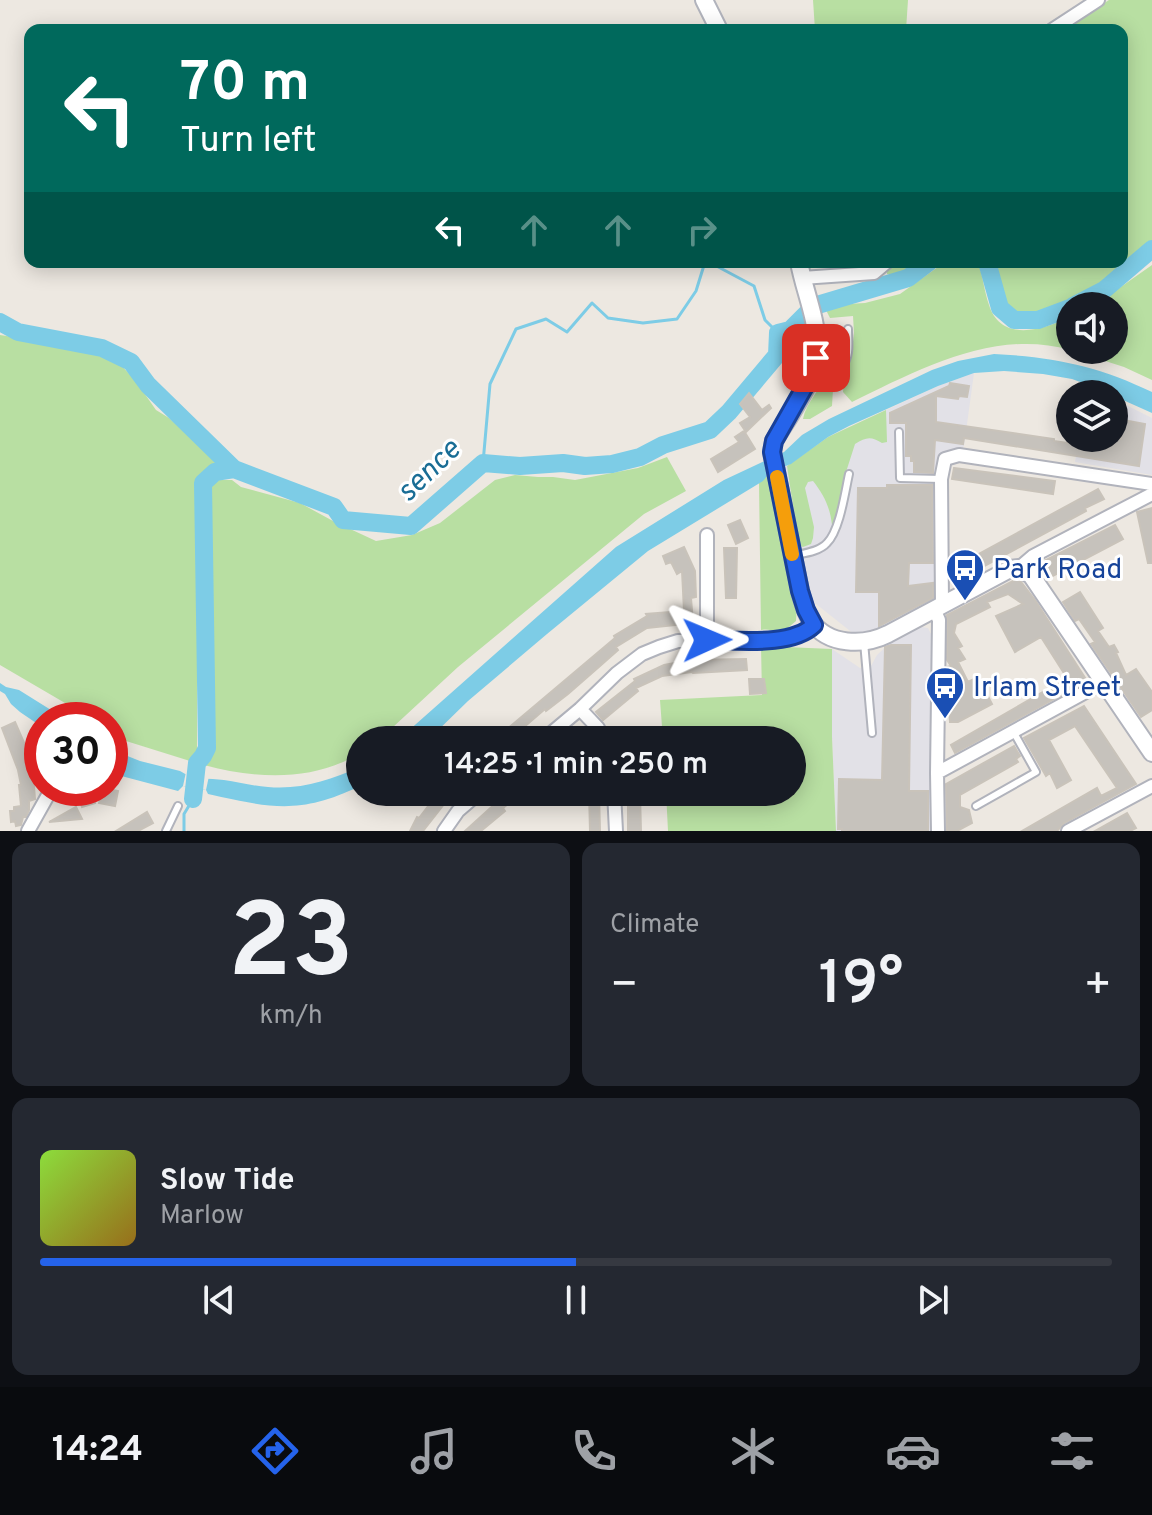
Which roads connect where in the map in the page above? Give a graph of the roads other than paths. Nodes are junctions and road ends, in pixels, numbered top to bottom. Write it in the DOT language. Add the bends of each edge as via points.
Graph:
graph roads {
  1 [pos="704,0"];
  2 [pos="1098,0"];
  3 [pos="716,24"];
  4 [pos="1061,24"];
  5 [pos="880,268"];
  6 [pos="800,270"];
  7 [pos="848,329"];
  8 [pos="815,363"];
  9 [pos="899,432"];
  10 [pos="849,474"];
  11 [pos="941,479"];
  12 [pos="1152,484"];
  13 [pos="1152,494"];
  14 [pos="707,535"];
  15 [pos="793,556"];
  16 [pos="1019,568"];
  17 [pos="938,607"];
  18 [pos="814,625"];
  19 [pos="707,640"];
  20 [pos="864,642"];
  21 [pos="1104,682"];
  22 [pos="580,709"];
  23 [pos="560,726"];
  24 [pos="596,726"];
  25 [pos="1013,731"];
  26 [pos="872,733"];
  27 [pos="1152,753"];
  28 [pos="937,773"];
  29 [pos="1152,786"];
  30 [pos="42,806"];
  31 [pos="178,806"];
  32 [pos="464,806"];
  33 [pos="615,806"];
  34 [pos="976,806"];
  35 [pos="171,820"];
  36 [pos="28,831"];
  37 [pos="166,831"];
  38 [pos="175,831"];
  39 [pos="444,831"];
  40 [pos="616,831"];
  41 [pos="938,831"];
  42 [pos="1068,831"];
  1 -- 3 [label="street"];
  2 -- 4 [label="street"];
  5 -- 6 [label="street" via="874,273"];
  6 -- 8 [label="street" via="815,328"];
  7 -- 8 [label="lane" via="844,364"];
  8 -- 15 [label="street" via="772,452"];
  9 -- 11 [label="lane" via="900,478"];
  10 -- 15 [label="lane" via="832,538"];
  11 -- 12 [label="street" via="945,459 959,455"];
  11 -- 17 [label="street"];
  13 -- 16 [label="street"];
  14 -- 19 [label="street"];
  15 -- 18 [label="street"];
  16 -- 17 [label="street"];
  16 -- 21 [label="street" via="1031,575"];
  17 -- 20 [label="street"];
  17 -- 28 [label="street"];
  18 -- 19 [label="street" via="783,639"];
  18 -- 20 [label="street" via="837,639"];
  19 -- 22 [label="street" via="678,641 642,654"];
  20 -- 26 [label="lane"];
  21 -- 25 [label="street"];
  21 -- 27 [label="street"];
  22 -- 23 [label="street"];
  22 -- 24 [label="street"];
  25 -- 28 [label="street"];
  25 -- 34 [label="lane" via="1036,772"];
  28 -- 41 [label="street"];
  29 -- 42 [label="street"];
  30 -- 36 [label="street"];
  31 -- 35 [label="lane"];
  32 -- 39 [label="street"];
  33 -- 40 [label="street"];
  35 -- 37 [label="lane"];
  35 -- 38 [label="lane"];
}
